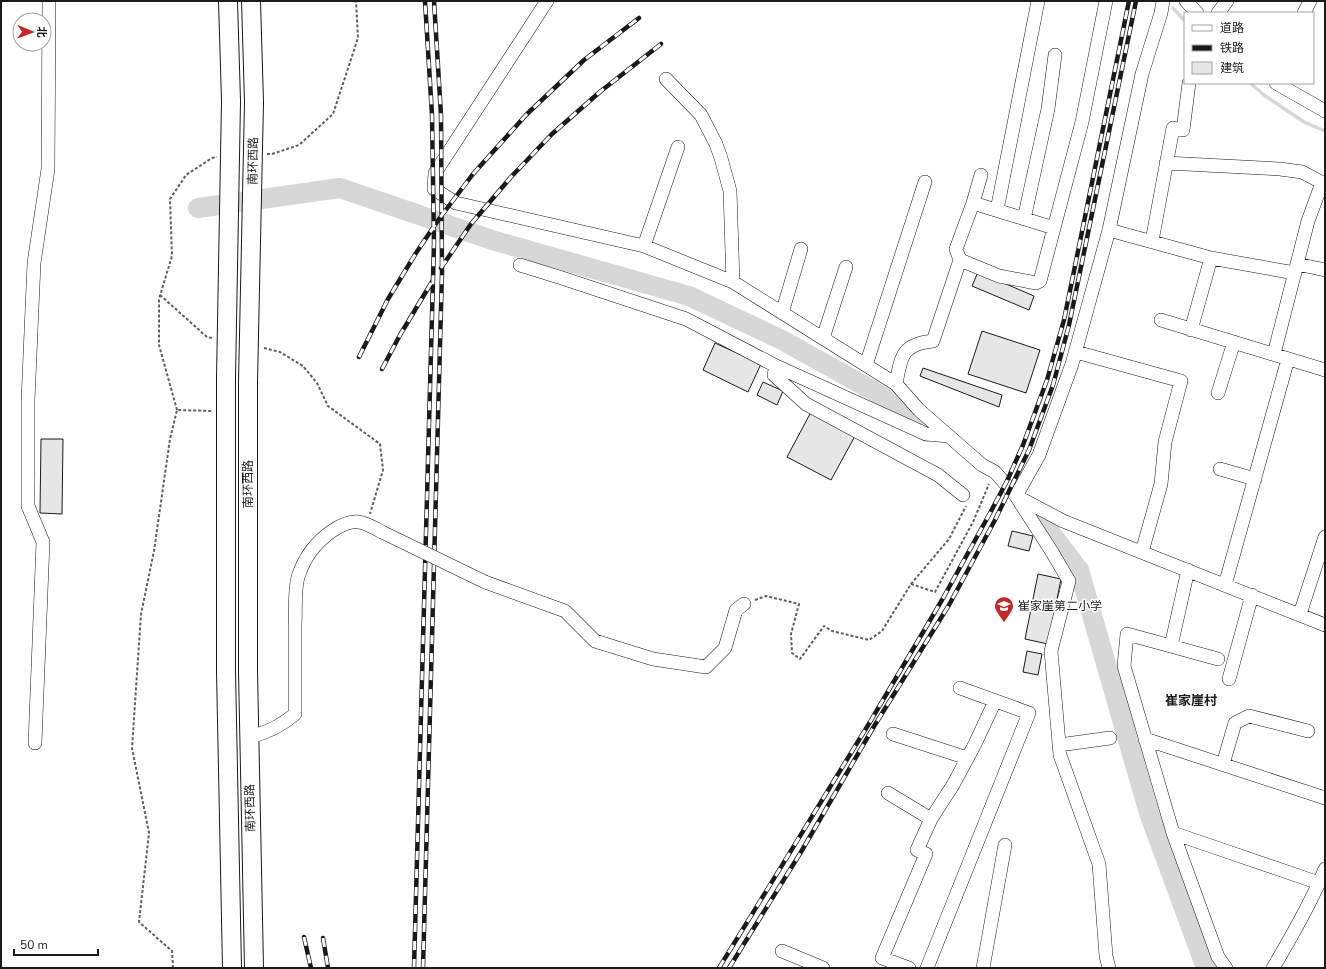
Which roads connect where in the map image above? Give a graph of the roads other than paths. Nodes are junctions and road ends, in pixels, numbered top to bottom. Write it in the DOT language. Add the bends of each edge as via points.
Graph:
graph roads {
  1 [pos="49,1"];
  2 [pos="228,1"];
  3 [pos="251,1"];
  4 [pos="547,1"];
  5 [pos="1038,1"];
  6 [pos="1106,1"];
  7 [pos="1163,1"];
  8 [pos="1186,1"];
  9 [pos="1227,1"];
  10 [pos="1310,1"];
  11 [pos="1196,12"];
  12 [pos="1219,12"];
  13 [pos="1304,12"];
  14 [pos="1055,55"];
  15 [pos="666,79"];
  16 [pos="1189,84"];
  17 [pos="1278,84"];
  18 [pos="1325,111"];
  19 [pos="678,147"];
  20 [pos="1166,163"];
  21 [pos="981,175"];
  22 [pos="925,182"];
  23 [pos="1323,183"];
  24 [pos="973,203"];
  25 [pos="997,210"];
  26 [pos="1024,219"];
  27 [pos="1054,228"];
  28 [pos="1110,230"];
  29 [pos="1152,241"];
  30 [pos="644,246"];
  31 [pos="801,249"];
  32 [pos="1211,258"];
  33 [pos="960,260"];
  34 [pos="520,265"];
  35 [pos="846,267"];
  36 [pos="1296,269"];
  37 [pos="1325,270"];
  38 [pos="733,282"];
  39 [pos="782,313"];
  40 [pos="1161,320"];
  41 [pos="1191,330"];
  42 [pos="823,338"];
  43 [pos="1234,342"];
  44 [pos="1076,352"];
  45 [pos="1274,354"];
  46 [pos="1288,359"];
  47 [pos="866,365"];
  48 [pos="776,366"];
  49 [pos="1325,370"];
  50 [pos="896,384"];
  51 [pos="1218,393"];
  52 [pos="949,436"];
  53 [pos="1220,469"];
  54 [pos="1255,479"];
  55 [pos="963,496"];
  56 [pos="1016,496"];
  57 [pos="1325,537"];
  58 [pos="1142,552"];
  59 [pos="1188,570"];
  60 [pos="1225,585"];
  61 [pos="1252,595"];
  62 [pos="744,604"];
  63 [pos="1300,614"];
  64 [pos="1325,625"];
  65 [pos="1171,646"];
  66 [pos="1218,659"];
  67 [pos="1229,679"];
  68 [pos="960,688"];
  69 [pos="995,701"];
  70 [pos="1308,730"];
  71 [pos="894,734"];
  72 [pos="249,737"];
  73 [pos="1110,738"];
  74 [pos="1145,739"];
  75 [pos="35,743"];
  76 [pos="1059,745"];
  77 [pos="968,758"];
  78 [pos="1223,764"];
  79 [pos="888,793"];
  80 [pos="1325,798"];
  81 [pos="931,819"];
  82 [pos="1173,833"];
  83 [pos="1005,845"];
  84 [pos="1325,869"];
  85 [pos="1319,883"];
  86 [pos="782,951"];
  87 [pos="232,968"];
  88 [pos="254,968"];
  89 [pos="823,968"];
  90 [pos="909,968"];
  91 [pos="927,968"];
  92 [pos="983,968"];
  93 [pos="1109,968"];
  94 [pos="1226,968"];
  95 [pos="1273,968"];
  1 -- 75 [label="street" via="48,169 34,263 28,400 28,506 43,542"];
  2 -- 87 [label="highway, 南环西路, bridge" via="231,101 226,378 226,671"];
  3 -- 72 [label="highway, 南环西路, bridge" via="254,102 248,382"];
  4 -- 30 [label="street" via="435,173 434,189 456,203"];
  5 -- 25 [label="street"];
  6 -- 27 [label="street" via="1082,122"];
  7 -- 28 [label="street" via="1142,74"];
  8 -- 11 [label="street"];
  9 -- 12 [label="street"];
  10 -- 13 [label="street"];
  14 -- 26 [label="street" via="1048,109"];
  15 -- 38 [label="street" via="701,115 721,158 730,191"];
  16 -- 20 [label="street" via="1183,130 1173,128"];
  17 -- 18 [label="street"];
  19 -- 30 [label="street"];
  20 -- 23 [label="street" via="1280,169 1302,172"];
  20 -- 29 [label="street"];
  21 -- 24 [label="street"];
  22 -- 47 [label="street"];
  23 -- 36 [label="street" via="1308,221"];
  24 -- 25 [label="street"];
  24 -- 33 [label="street" via="956,249"];
  25 -- 26 [label="street"];
  26 -- 27 [label="street"];
  27 -- 33 [label="street" via="1040,281 1036,283 999,276"];
  28 -- 29 [label="street"];
  28 -- 44 [label="street"];
  29 -- 32 [label="street"];
  30 -- 38 [label="street"];
  31 -- 39 [label="street"];
  32 -- 36 [label="street"];
  32 -- 41 [label="street"];
  33 -- 50 [label="street" via="934,341 920,342 908,348 900,363"];
  34 -- 48 [label="street" via="686,319"];
  35 -- 42 [label="street"];
  36 -- 37 [label="street"];
  36 -- 45 [label="street"];
  38 -- 39 [label="street"];
  39 -- 42 [label="street"];
  40 -- 41 [label="street"];
  41 -- 43 [label="street"];
  42 -- 47 [label="street"];
  43 -- 45 [label="street"];
  43 -- 51 [label="street"];
  44 -- 56 [label="street" via="1039,455"];
  44 -- 58 [label="street" via="1181,381 1166,442 1161,484"];
  45 -- 46 [label="street"];
  46 -- 49 [label="street"];
  46 -- 54 [label="street"];
  47 -- 50 [label="street"];
  48 -- 52 [label="street" via="926,434"];
  48 -- 55 [label="street" via="774,375 806,404 938,475"];
  50 -- 52 [label="street" via="919,410"];
  52 -- 56 [label="street" via="982,465 995,472"];
  53 -- 54 [label="street"];
  54 -- 60 [label="street"];
  56 -- 58 [label="street" via="1063,521"];
  56 -- 76 [label="street" via="1069,581 1051,651"];
  57 -- 63 [label="street"];
  58 -- 59 [label="street"];
  59 -- 60 [label="street"];
  59 -- 65 [label="street"];
  60 -- 61 [label="street"];
  61 -- 63 [label="street"];
  61 -- 67 [label="street"];
  62 -- 72 [label="street, bridge" via="736,610 725,648 706,668 653,659 595,641 565,611 485,582 367,523 348,523 320,540 302,567 296,588 295,714 267,733"];
  63 -- 64 [label="street"];
  65 -- 66 [label="street"];
  65 -- 74 [label="street" via="1127,634 1124,666"];
  68 -- 69 [label="street"];
  69 -- 77 [label="street"];
  69 -- 91 [label="street" via="1029,713"];
  70 -- 78 [label="street" via="1249,716 1235,723"];
  71 -- 77 [label="street"];
  72 -- 88 [label="highway, 南环西路"];
  73 -- 76 [label="street"];
  74 -- 78 [label="street"];
  74 -- 82 [label="street"];
  76 -- 93 [label="street" via="1060,755 1099,864"];
  77 -- 81 [label="street"];
  78 -- 80 [label="street"];
  79 -- 81 [label="street"];
  81 -- 90 [label="street" via="917,850 926,854 882,958"];
  82 -- 85 [label="street"];
  82 -- 94 [label="street" via="1218,957"];
  83 -- 92 [label="street"];
  84 -- 85 [label="street"];
  85 -- 95 [label="street"];
  86 -- 89 [label="street"];
}
